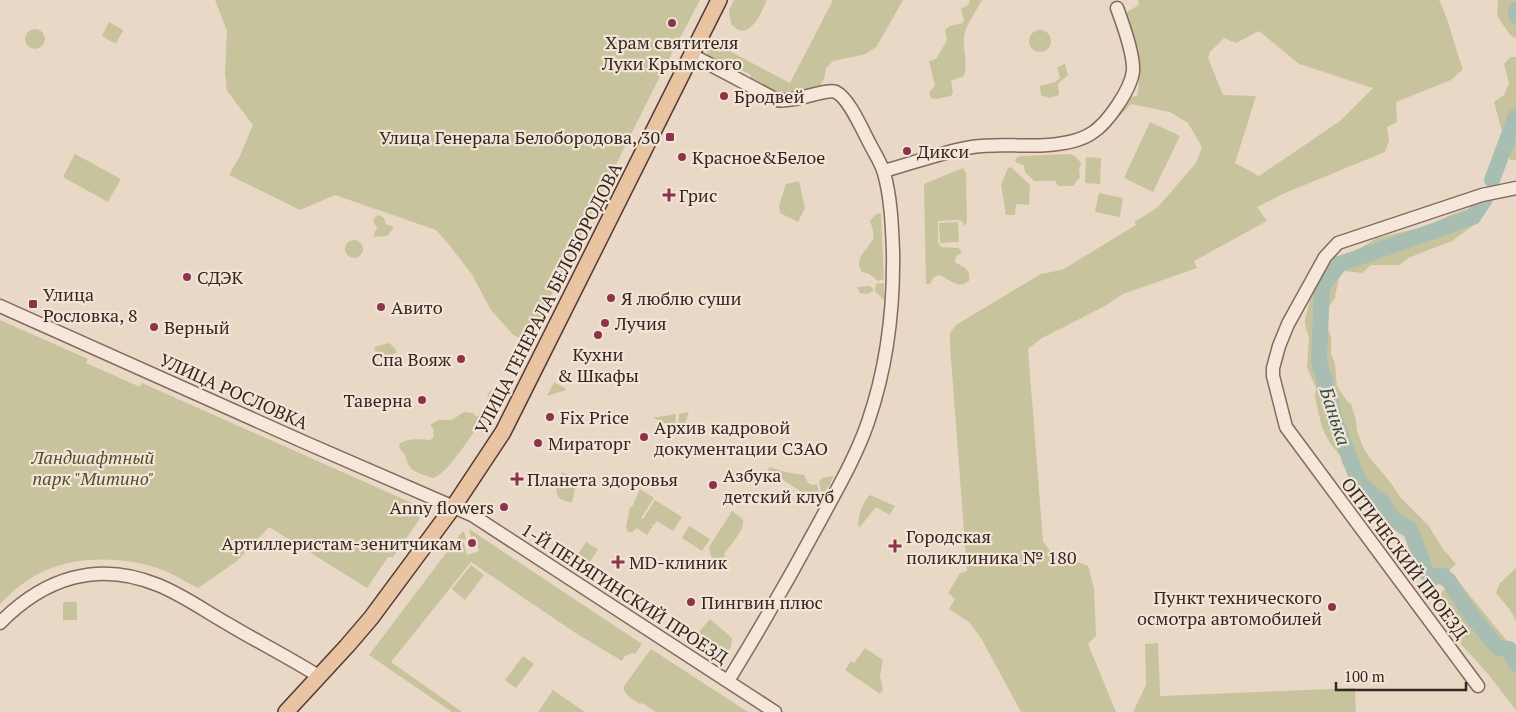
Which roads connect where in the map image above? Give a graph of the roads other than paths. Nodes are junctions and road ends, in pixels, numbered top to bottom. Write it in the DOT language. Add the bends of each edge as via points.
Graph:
graph roads {
  1 [pos="719,0"];
  2 [pos="1118,8"];
  3 [pos="692,55"];
  4 [pos="884,172"];
  5 [pos="1516,188"];
  6 [pos="0,306"];
  7 [pos="454,506"];
  8 [pos="0,623"];
  9 [pos="320,676"];
  10 [pos="728,681"];
  11 [pos="1478,686"];
  12 [pos="286,712"];
  13 [pos="775,712"];
  1 -- 3 [label="main road, УЛИЦА ГЕНЕРАЛА БЕЛОБОРОДОВА"];
  2 -- 4 [label="street" via="1132,62 1131,81 1126,93 1093,133 1050,145 971,147"];
  3 -- 4 [label="street" via="777,100 790,101 828,91 838,93 854,114"];
  3 -- 7 [label="main road, УЛИЦА ГЕНЕРАЛА БЕЛОБОРОДОВА" via="519,402"];
  4 -- 10 [label="street" via="892,234 892,303 886,352 868,421 840,485"];
  5 -- 11 [label="street, ОПТИЧЕСКИЙ ПРОЕЗД" via="1482,194 1338,243 1325,256 1288,324 1273,368 1286,427"];
  6 -- 7 [label="street, УЛИЦА РОСЛОВКА"];
  7 -- 9 [label="main road, УЛИЦА ГЕНЕРАЛА БЕЛОБОРОДОВА" via="371,618"];
  7 -- 10 [label="street, 1-Й ПЕНЯГИНСКИЙ ПРОЕЗД"];
  8 -- 9 [label="street" via="44,588 81,576 117,574 168,589"];
  9 -- 12 [label="main road, УЛИЦА ГЕНЕРАЛА БЕЛОБОРОДОВА"];
  10 -- 13 [label="street, 1-Й ПЕНЯГИНСКИЙ ПРОЕЗД"];
}
